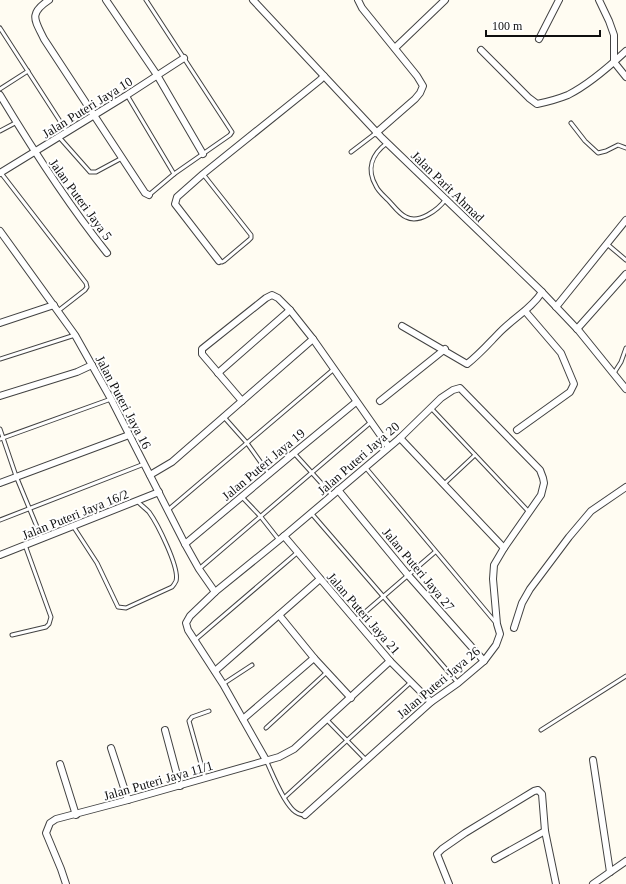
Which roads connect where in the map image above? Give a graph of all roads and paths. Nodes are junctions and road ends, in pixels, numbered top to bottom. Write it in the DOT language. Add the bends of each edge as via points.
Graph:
graph roads {
  1 [pos="49,0"];
  2 [pos="106,0"];
  3 [pos="146,0"];
  4 [pos="358,0"];
  5 [pos="445,0"];
  6 [pos="559,0"];
  7 [pos="599,0"];
  8 [pos="254,1"];
  9 [pos="0,28"];
  10 [pos="539,39"];
  11 [pos="395,48"];
  12 [pos="481,50"];
  13 [pos="626,51"];
  14 [pos="184,58"];
  15 [pos="614,62"];
  16 [pos="28,71"];
  17 [pos="157,76"];
  18 [pos="626,76"];
  19 [pos="322,78"];
  20 [pos="0,89"];
  21 [pos="0,95"];
  22 [pos="127,95"];
  23 [pos="93,115"];
  24 [pos="17,122"];
  25 [pos="571,123"];
  26 [pos="0,131"];
  27 [pos="67,132"];
  28 [pos="374,134"];
  29 [pos="58,137"];
  30 [pos="385,145"];
  31 [pos="626,148"];
  32 [pos="35,152"];
  33 [pos="351,152"];
  34 [pos="203,154"];
  35 [pos="122,158"];
  36 [pos="0,173"];
  37 [pos="174,174"];
  38 [pos="203,174"];
  39 [pos="149,195"];
  40 [pos="444,201"];
  41 [pos="626,220"];
  42 [pos="0,231"];
  43 [pos="607,244"];
  44 [pos="107,253"];
  45 [pos="626,260"];
  46 [pos="219,261"];
  47 [pos="626,274"];
  48 [pos="542,292"];
  49 [pos="556,307"];
  50 [pos="56,308"];
  51 [pos="528,309"];
  52 [pos="290,310"];
  53 [pos="0,322"];
  54 [pos="402,326"];
  55 [pos="578,329"];
  56 [pos="75,335"];
  57 [pos="313,339"];
  58 [pos="626,348"];
  59 [pos="444,349"];
  60 [pos="0,359"];
  61 [pos="92,365"];
  62 [pos="334,369"];
  63 [pos="218,373"];
  64 [pos="614,374"];
  65 [pos="626,389"];
  66 [pos="0,396"];
  67 [pos="111,399"];
  68 [pos="242,401"];
  69 [pos="380,401"];
  70 [pos="356,402"];
  71 [pos="432,408"];
  72 [pos="223,416"];
  73 [pos="371,422"];
  74 [pos="0,429"];
  75 [pos="517,430"];
  76 [pos="129,435"];
  77 [pos="400,438"];
  78 [pos="2,439"];
  79 [pos="247,443"];
  80 [pos="388,446"];
  81 [pos="294,453"];
  82 [pos="475,455"];
  83 [pos="144,464"];
  84 [pos="365,466"];
  85 [pos="540,470"];
  86 [pos="312,472"];
  87 [pos="269,474"];
  88 [pos="150,475"];
  89 [pos="16,476"];
  90 [pos="0,483"];
  91 [pos="444,485"];
  92 [pos="626,487"];
  93 [pos="338,490"];
  94 [pos="159,492"];
  95 [pos="332,495"];
  96 [pos="242,497"];
  97 [pos="137,501"];
  98 [pos="30,509"];
  99 [pos="168,511"];
  100 [pos="529,512"];
  101 [pos="311,513"];
  102 [pos="260,516"];
  103 [pos="0,520"];
  104 [pos="73,526"];
  105 [pos="282,538"];
  106 [pos="42,539"];
  107 [pos="185,544"];
  108 [pos="25,545"];
  109 [pos="504,548"];
  110 [pos="298,552"];
  111 [pos="435,552"];
  112 [pos="0,555"];
  113 [pos="199,569"];
  114 [pos="408,574"];
  115 [pos="320,579"];
  116 [pos="215,592"];
  117 [pos="383,596"];
  118 [pos="279,615"];
  119 [pos="356,620"];
  120 [pos="497,624"];
  121 [pos="514,628"];
  122 [pos="12,635"];
  123 [pos="195,640"];
  124 [pos="314,658"];
  125 [pos="390,661"];
  126 [pos="484,661"];
  127 [pos="252,665"];
  128 [pos="215,671"];
  129 [pos="327,672"];
  130 [pos="626,676"];
  131 [pos="411,682"];
  132 [pos="458,683"];
  133 [pos="223,684"];
  134 [pos="351,698"];
  135 [pos="431,702"];
  136 [pos="209,711"];
  137 [pos="243,719"];
  138 [pos="327,720"];
  139 [pos="266,728"];
  140 [pos="164,730"];
  141 [pos="541,730"];
  142 [pos="346,740"];
  143 [pos="112,748"];
  144 [pos="266,760"];
  145 [pos="366,760"];
  146 [pos="593,760"];
  147 [pos="60,764"];
  148 [pos="205,778"];
  149 [pos="180,786"];
  150 [pos="285,797"];
  151 [pos="128,800"];
  152 [pos="76,815"];
  153 [pos="305,815"];
  154 [pos="545,831"];
  155 [pos="495,859"];
  156 [pos="626,861"];
  157 [pos="610,872"];
  158 [pos="66,884"];
  159 [pos="450,884"];
  160 [pos="556,884"];
  161 [pos="593,884"];
  1 -- 23 [label="street" via="39,6 35,13 36,22 44,39"];
  2 -- 17 [label="street"];
  3 -- 14 [label="lane"];
  4 -- 11 [label="street"];
  5 -- 11 [label="street"];
  6 -- 10 [label="street"];
  7 -- 15 [label="street" via="614,34"];
  8 -- 19 [label="street, Jalan Parit Ahmad"];
  9 -- 16 [label="lane"];
  11 -- 28 [label="street" via="421,82 422,90"];
  12 -- 15 [label="street" via="537,104 568,94"];
  13 -- 15 [label="street"];
  14 -- 17 [label="street, Jalan Puteri Jaya 10"];
  14 -- 34 [label="lane" via="232,132"];
  15 -- 18 [label="street"];
  16 -- 20 [label="lane"];
  16 -- 27 [label="lane"];
  17 -- 22 [label="street, Jalan Puteri Jaya 10"];
  17 -- 34 [label="street"];
  19 -- 28 [label="street, Jalan Parit Ahmad"];
  19 -- 38 [label="street"];
  21 -- 24 [label="street, Jalan Puteri Jaya 5"];
  22 -- 23 [label="street, Jalan Puteri Jaya 10"];
  22 -- 37 [label="lane"];
  23 -- 27 [label="street, Jalan Puteri Jaya 10"];
  23 -- 35 [label="street"];
  24 -- 26 [label="lane"];
  24 -- 32 [label="street, Jalan Puteri Jaya 5"];
  25 -- 31 [label="lane" via="598,153 618,144"];
  27 -- 29 [label="street, Jalan Puteri Jaya 10"];
  28 -- 30 [label="street, Jalan Parit Ahmad"];
  28 -- 33 [label="lane"];
  29 -- 32 [label="street, Jalan Puteri Jaya 10"];
  29 -- 35 [label="lane" via="93,173"];
  30 -- 40 [label="street, Jalan Parit Ahmad"];
  30 -- 40 [label="lane" via="375,155 370,172 376,186 406,218 426,216"];
  32 -- 36 [label="street, Jalan Puteri Jaya 10"];
  32 -- 44 [label="street, Jalan Puteri Jaya 5" via="71,206"];
  34 -- 37 [label="lane"];
  35 -- 39 [label="street" via="144,193"];
  36 -- 50 [label="lane" via="86,283 87,287 84,290"];
  37 -- 39 [label="lane"];
  38 -- 46 [label="street" via="177,198 175,204"];
  38 -- 46 [label="lane" via="252,238 224,261"];
  40 -- 48 [label="street, Jalan Parit Ahmad"];
  41 -- 43 [label="street"];
  42 -- 50 [label="street, Jalan Puteri Jaya 16"];
  43 -- 45 [label="lane"];
  43 -- 49 [label="street"];
  47 -- 55 [label="street"];
  48 -- 49 [label="street, Jalan Parit Ahmad"];
  48 -- 51 [label="street"];
  49 -- 55 [label="street, Jalan Parit Ahmad"];
  50 -- 53 [label="street"];
  50 -- 56 [label="street, Jalan Puteri Jaya 16"];
  51 -- 59 [label="street" via="502,330 468,364"];
  51 -- 75 [label="street" via="561,353 574,384 570,392"];
  52 -- 57 [label="street"];
  52 -- 63 [label="street"];
  52 -- 63 [label="street" via="272,295 202,349 202,354"];
  54 -- 59 [label="street"];
  55 -- 64 [label="street, Jalan Parit Ahmad"];
  56 -- 60 [label="lane"];
  56 -- 61 [label="street, Jalan Puteri Jaya 16"];
  57 -- 62 [label="street"];
  57 -- 68 [label="street"];
  58 -- 64 [label="lane"];
  59 -- 69 [label="street"];
  61 -- 66 [label="street"];
  61 -- 67 [label="street, Jalan Puteri Jaya 16"];
  62 -- 70 [label="street"];
  62 -- 79 [label="lane"];
  63 -- 68 [label="street"];
  64 -- 65 [label="street, Jalan Parit Ahmad"];
  67 -- 76 [label="street, Jalan Puteri Jaya 16"];
  67 -- 78 [label="lane"];
  68 -- 72 [label="street"];
  70 -- 73 [label="street"];
  70 -- 81 [label="street, Jalan Puteri Jaya 19"];
  71 -- 77 [label="street, Jalan Puteri Jaya 20"];
  71 -- 82 [label="lane"];
  71 -- 85 [label="street, Jalan Puteri Jaya 20" via="453,390 460,388"];
  72 -- 79 [label="lane"];
  72 -- 88 [label="street" via="172,462"];
  73 -- 80 [label="street"];
  73 -- 86 [label="lane"];
  74 -- 78 [label="lane"];
  76 -- 83 [label="street, Jalan Puteri Jaya 16"];
  76 -- 89 [label="street"];
  77 -- 80 [label="street, Jalan Puteri Jaya 20"];
  77 -- 91 [label="street"];
  78 -- 89 [label="lane"];
  79 -- 87 [label="lane"];
  79 -- 99 [label="lane"];
  80 -- 84 [label="street, Jalan Puteri Jaya 20"];
  81 -- 86 [label="lane"];
  81 -- 87 [label="street, Jalan Puteri Jaya 19"];
  82 -- 91 [label="lane"];
  82 -- 100 [label="lane"];
  83 -- 88 [label="street, Jalan Puteri Jaya 16"];
  83 -- 98 [label="lane"];
  84 -- 93 [label="street, Jalan Puteri Jaya 20"];
  84 -- 111 [label="lane"];
  85 -- 100 [label="street, Jalan Puteri Jaya 26" via="543,478 541,495"];
  86 -- 95 [label="lane"];
  86 -- 102 [label="lane"];
  87 -- 96 [label="street, Jalan Puteri Jaya 19"];
  88 -- 94 [label="street, Jalan Puteri Jaya 16"];
  89 -- 90 [label="street"];
  89 -- 98 [label="lane"];
  91 -- 109 [label="street"];
  92 -- 121 [label="street" via="591,511 569,537 530,589"];
  93 -- 95 [label="street, Jalan Puteri Jaya 20"];
  93 -- 114 [label="street, Jalan Puteri Jaya 27"];
  94 -- 97 [label="street, Jalan Puteri Jaya 16/2"];
  94 -- 99 [label="street, Jalan Puteri Jaya 16"];
  95 -- 101 [label="street, Jalan Puteri Jaya 20"];
  96 -- 102 [label="lane"];
  96 -- 107 [label="street, Jalan Puteri Jaya 19"];
  97 -- 104 [label="street, Jalan Puteri Jaya 16/2"];
  97 -- 104 [label="lane" via="148,511 160,529 173,561 176,582 172,587 126,608 118,607 97,563"];
  98 -- 103 [label="lane"];
  98 -- 106 [label="lane"];
  99 -- 107 [label="street, Jalan Puteri Jaya 16"];
  100 -- 109 [label="street, Jalan Puteri Jaya 26"];
  101 -- 105 [label="street, Jalan Puteri Jaya 20"];
  101 -- 117 [label="lane"];
  102 -- 105 [label="lane"];
  102 -- 113 [label="lane"];
  104 -- 106 [label="street, Jalan Puteri Jaya 16/2"];
  105 -- 110 [label="street, Jalan Puteri Jaya 21"];
  105 -- 116 [label="street, Jalan Puteri Jaya 20"];
  106 -- 108 [label="street, Jalan Puteri Jaya 16/2"];
  107 -- 113 [label="street, Jalan Puteri Jaya 16"];
  108 -- 112 [label="street, Jalan Puteri Jaya 16/2"];
  108 -- 122 [label="lane" via="51,617 46,627"];
  109 -- 120 [label="street, Jalan Puteri Jaya 26" via="494,565"];
  110 -- 115 [label="street, Jalan Puteri Jaya 21"];
  110 -- 123 [label="lane"];
  111 -- 114 [label="lane"];
  111 -- 120 [label="lane"];
  113 -- 116 [label="street, Jalan Puteri Jaya 16"];
  114 -- 117 [label="lane"];
  114 -- 126 [label="street, Jalan Puteri Jaya 27"];
  115 -- 118 [label="street"];
  115 -- 119 [label="street, Jalan Puteri Jaya 21"];
  116 -- 123 [label="street, Jalan Puteri Jaya 20" via="186,623"];
  117 -- 119 [label="lane"];
  117 -- 132 [label="lane"];
  118 -- 124 [label="street"];
  118 -- 128 [label="street"];
  119 -- 125 [label="street, Jalan Puteri Jaya 21"];
  120 -- 126 [label="street, Jalan Puteri Jaya 26" via="500,634"];
  123 -- 128 [label="street"];
  124 -- 129 [label="street"];
  124 -- 137 [label="street"];
  125 -- 131 [label="street, Jalan Puteri Jaya 21"];
  125 -- 134 [label="street, Jalan Puteri Jaya 11/1"];
  126 -- 132 [label="street, Jalan Puteri Jaya 26"];
  127 -- 133 [label="lane"];
  128 -- 133 [label="street"];
  129 -- 134 [label="street"];
  129 -- 139 [label="lane"];
  130 -- 141 [label="lane"];
  131 -- 135 [label="street, Jalan Puteri Jaya 21"];
  131 -- 142 [label="lane"];
  132 -- 135 [label="street, Jalan Puteri Jaya 26"];
  133 -- 137 [label="street"];
  134 -- 138 [label="street, Jalan Puteri Jaya 11/1"];
  135 -- 145 [label="street, Jalan Puteri Jaya 26"];
  136 -- 148 [label="lane" via="192,717 189,721"];
  137 -- 144 [label="street"];
  138 -- 142 [label="lane"];
  138 -- 144 [label="street, Jalan Puteri Jaya 11/1" via="294,749"];
  140 -- 149 [label="street"];
  142 -- 145 [label="lane"];
  142 -- 150 [label="lane"];
  143 -- 151 [label="street"];
  144 -- 148 [label="street, Jalan Puteri Jaya 11/1"];
  144 -- 150 [label="lane"];
  145 -- 153 [label="street, Jalan Puteri Jaya 26"];
  146 -- 157 [label="street"];
  147 -- 152 [label="street"];
  148 -- 149 [label="street, Jalan Puteri Jaya 11/1"];
  149 -- 151 [label="street, Jalan Puteri Jaya 11/1"];
  150 -- 153 [label="lane" via="293,810 299,815"];
  151 -- 152 [label="street, Jalan Puteri Jaya 11/1"];
  152 -- 158 [label="street, Jalan Puteri Jaya 11/1" via="56,819 50,823 46,833"];
  154 -- 155 [label="street"];
  154 -- 159 [label="street" via="542,794 538,790 465,833 437,854"];
  154 -- 160 [label="street"];
  156 -- 157 [label="street"];
  157 -- 161 [label="street"];
}
